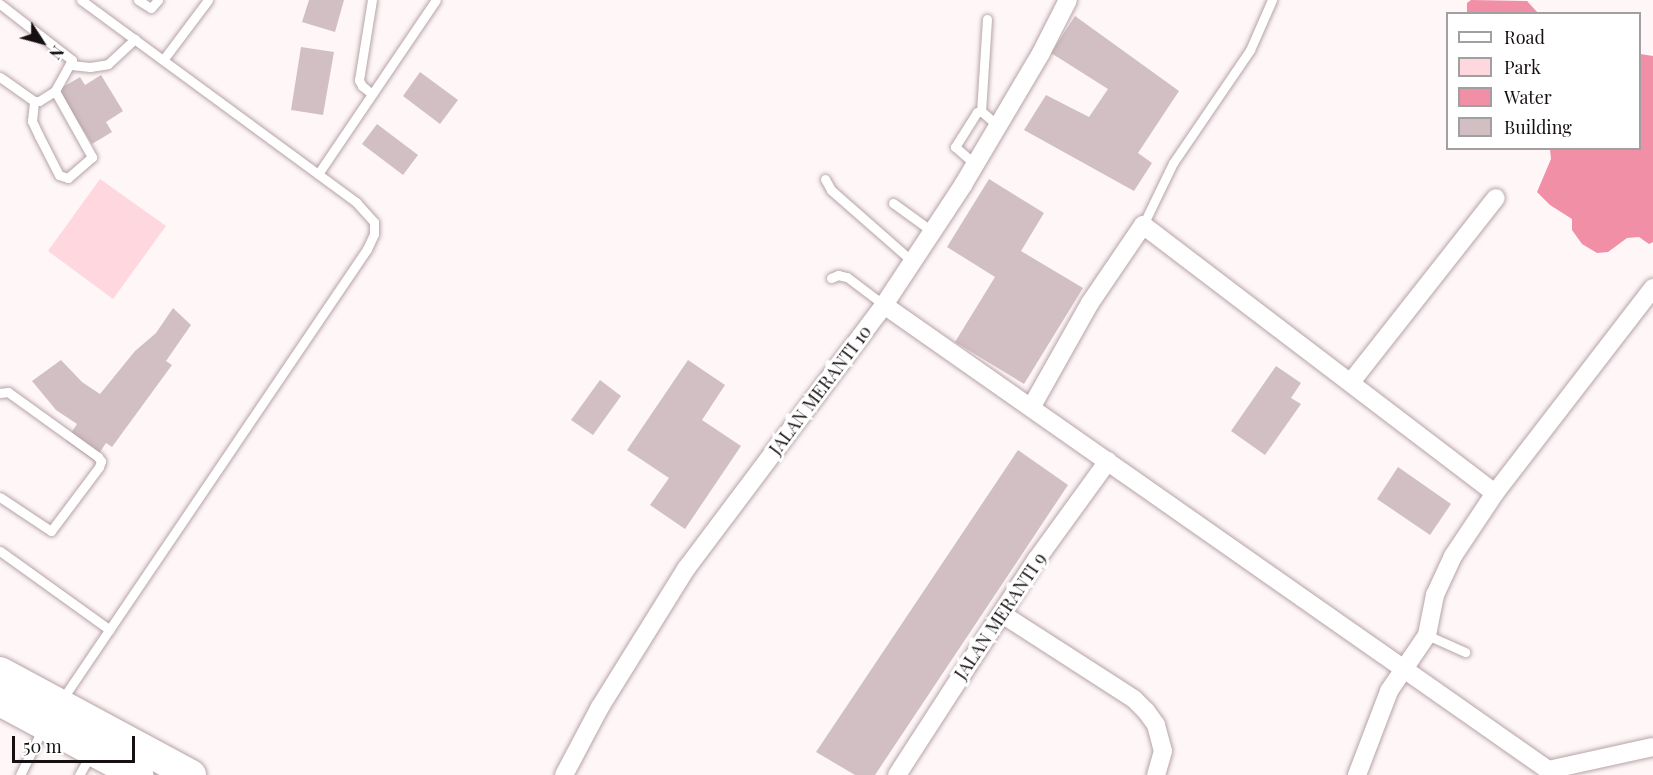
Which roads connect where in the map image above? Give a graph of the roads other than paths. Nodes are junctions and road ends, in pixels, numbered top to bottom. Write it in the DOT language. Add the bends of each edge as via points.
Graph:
graph roads {
  1 [pos="81,0"];
  2 [pos="138,0"];
  3 [pos="158,0"];
  4 [pos="208,0"];
  5 [pos="372,0"];
  6 [pos="436,0"];
  7 [pos="1068,0"];
  8 [pos="1272,0"];
  9 [pos="0,3"];
  10 [pos="987,19"];
  11 [pos="135,39"];
  12 [pos="163,60"];
  13 [pos="71,65"];
  14 [pos="0,77"];
  15 [pos="55,91"];
  16 [pos="372,94"];
  17 [pos="34,101"];
  18 [pos="981,111"];
  19 [pos="998,126"];
  20 [pos="976,165"];
  21 [pos="318,174"];
  22 [pos="825,178"];
  23 [pos="1496,198"];
  24 [pos="893,203"];
  25 [pos="1143,225"];
  26 [pos="933,232"];
  27 [pos="913,261"];
  28 [pos="831,278"];
  29 [pos="1653,288"];
  30 [pos="884,305"];
  31 [pos="1351,382"];
  32 [pos="0,393"];
  33 [pos="1032,406"];
  34 [pos="1108,461"];
  35 [pos="1495,493"];
  36 [pos="0,497"];
  37 [pos="0,552"];
  38 [pos="1002,614"];
  39 [pos="110,630"];
  40 [pos="1427,635"];
  41 [pos="1465,652"];
  42 [pos="1403,670"];
  43 [pos="0,672"];
  44 [pos="0,701"];
  45 [pos="52,713"];
  46 [pos="1653,747"];
  47 [pos="93,750"];
  48 [pos="1547,772"];
  49 [pos="20,775"];
  50 [pos="79,775"];
  51 [pos="138,775"];
  52 [pos="191,775"];
  53 [pos="564,775"];
  54 [pos="897,775"];
  55 [pos="1156,775"];
  56 [pos="1357,775"];
  1 -- 11 [label="lane"];
  2 -- 3 [label="lane" via="151,8"];
  4 -- 12 [label="lane"];
  5 -- 16 [label="lane" via="359,80"];
  6 -- 16 [label="lane"];
  7 -- 19 [label="street, JALAN MERANTI 10"];
  8 -- 25 [label="lane" via="1250,50 1173,163"];
  9 -- 13 [label="lane" via="69,55"];
  10 -- 18 [label="lane"];
  11 -- 12 [label="lane"];
  11 -- 13 [label="lane" via="108,64"];
  12 -- 21 [label="lane"];
  13 -- 15 [label="lane"];
  14 -- 17 [label="lane"];
  15 -- 17 [label="lane"];
  15 -- 17 [label="lane" via="93,157 68,178 59,175 32,121"];
  16 -- 21 [label="lane"];
  18 -- 19 [label="lane"];
  18 -- 20 [label="lane" via="976,112 955,147"];
  19 -- 20 [label="street, JALAN MERANTI 10"];
  20 -- 26 [label="street, JALAN MERANTI 10"];
  21 -- 39 [label="lane" via="356,202 374,222 374,234"];
  22 -- 27 [label="lane" via="831,190"];
  23 -- 31 [label="street"];
  24 -- 26 [label="lane"];
  25 -- 31 [label="street"];
  25 -- 33 [label="street" via="1090,303"];
  26 -- 27 [label="street, JALAN MERANTI 10"];
  27 -- 30 [label="street, JALAN MERANTI 10"];
  28 -- 30 [label="lane" via="838,274 847,277"];
  29 -- 35 [label="street"];
  30 -- 33 [label="street"];
  30 -- 53 [label="street, JALAN MERANTI 10" via="686,569 600,707"];
  31 -- 35 [label="street"];
  32 -- 36 [label="lane" via="8,392 101,461 51,531"];
  33 -- 34 [label="street"];
  34 -- 38 [label="street, JALAN MERANTI 9"];
  34 -- 42 [label="street"];
  35 -- 40 [label="street" via="1453,556 1435,595"];
  37 -- 39 [label="lane"];
  38 -- 54 [label="street, JALAN MERANTI 9"];
  38 -- 55 [label="street" via="1134,699 1146,711 1156,725 1163,751"];
  39 -- 45 [label="lane"];
  40 -- 41 [label="lane"];
  40 -- 42 [label="street"];
  42 -- 48 [label="street" via="1438,691"];
  42 -- 56 [label="street" via="1389,690"];
  43 -- 45 [label="main road"];
  44 -- 45 [label="main road"];
  45 -- 47 [label="main road"];
  45 -- 49 [label="lane"];
  45 -- 52 [label="main road"];
  46 -- 48 [label="street"];
  47 -- 50 [label="lane"];
  47 -- 51 [label="main road"];
}
